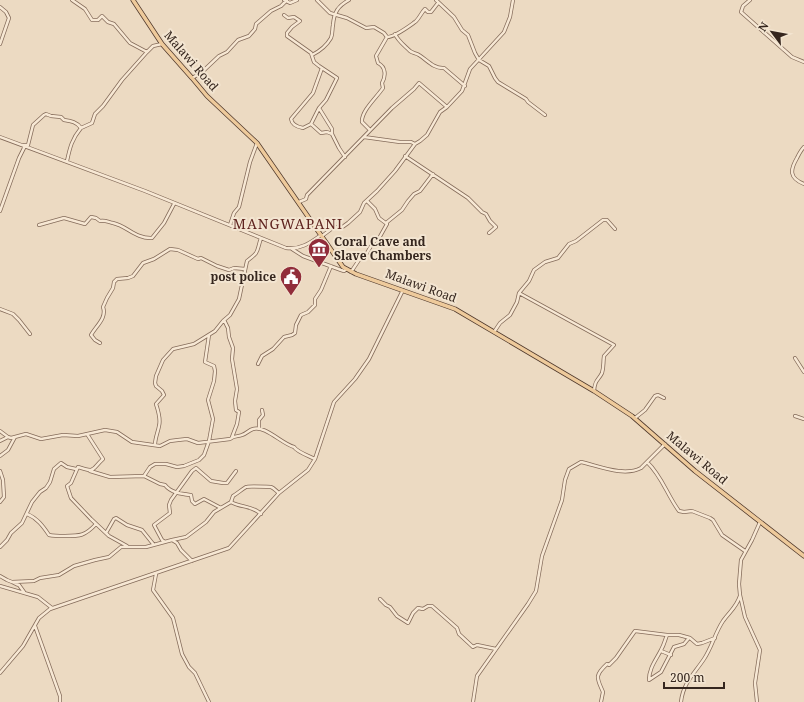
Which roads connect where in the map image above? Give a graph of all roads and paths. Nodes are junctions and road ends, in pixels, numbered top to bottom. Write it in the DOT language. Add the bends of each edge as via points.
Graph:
graph roads {
  1 [pos="72,0"];
  2 [pos="133,0"];
  3 [pos="297,0"];
  4 [pos="317,0"];
  5 [pos="349,0"];
  6 [pos="436,0"];
  7 [pos="513,0"];
  8 [pos="750,0"];
  9 [pos="285,1"];
  10 [pos="438,3"];
  11 [pos="0,7"];
  12 [pos="334,15"];
  13 [pos="284,16"];
  14 [pos="395,34"];
  15 [pos="387,37"];
  16 [pos="0,44"];
  17 [pos="162,44"];
  18 [pos="147,52"];
  19 [pos="312,55"];
  20 [pos="479,60"];
  21 [pos="804,62"];
  22 [pos="322,68"];
  23 [pos="192,78"];
  24 [pos="465,86"];
  25 [pos="447,107"];
  26 [pos="319,108"];
  27 [pos="544,115"];
  28 [pos="311,124"];
  29 [pos="82,128"];
  30 [pos="370,130"];
  31 [pos="332,134"];
  32 [pos="0,137"];
  33 [pos="364,137"];
  34 [pos="257,143"];
  35 [pos="415,144"];
  36 [pos="24,146"];
  37 [pos="804,147"];
  38 [pos="345,156"];
  39 [pos="405,156"];
  40 [pos="67,162"];
  41 [pos="433,174"];
  42 [pos="804,184"];
  43 [pos="367,201"];
  44 [pos="299,202"];
  45 [pos="174,204"];
  46 [pos="0,211"];
  47 [pos="386,223"];
  48 [pos="39,225"];
  49 [pos="230,225"];
  50 [pos="615,229"];
  51 [pos="489,233"];
  52 [pos="322,235"];
  53 [pos="261,238"];
  54 [pos="291,248"];
  55 [pos="331,266"];
  56 [pos="245,269"];
  57 [pos="347,269"];
  58 [pos="351,272"];
  59 [pos="403,290"];
  60 [pos="520,293"];
  61 [pos="0,309"];
  62 [pos="224,320"];
  63 [pos="494,332"];
  64 [pos="30,334"];
  65 [pos="209,335"];
  66 [pos="100,343"];
  67 [pos="795,358"];
  68 [pos="258,364"];
  69 [pos="804,372"];
  70 [pos="594,391"];
  71 [pos="664,398"];
  72 [pos="262,410"];
  73 [pos="795,416"];
  74 [pos="635,418"];
  75 [pos="804,419"];
  76 [pos="259,429"];
  77 [pos="0,431"];
  78 [pos="87,434"];
  79 [pos="8,437"];
  80 [pos="15,437"];
  81 [pos="232,438"];
  82 [pos="0,441"];
  83 [pos="209,441"];
  84 [pos="665,444"];
  85 [pos="155,445"];
  86 [pos="0,456"];
  87 [pos="315,459"];
  88 [pos="647,462"];
  89 [pos="76,469"];
  90 [pos="89,471"];
  91 [pos="236,471"];
  92 [pos="0,472"];
  93 [pos="144,476"];
  94 [pos="176,492"];
  95 [pos="279,493"];
  96 [pos="0,502"];
  97 [pos="231,502"];
  98 [pos="221,508"];
  99 [pos="27,514"];
  100 [pos="261,514"];
  101 [pos="760,522"];
  102 [pos="96,524"];
  103 [pos="106,533"];
  104 [pos="172,540"];
  105 [pos="166,542"];
  106 [pos="154,545"];
  107 [pos="0,547"];
  108 [pos="128,547"];
  109 [pos="745,551"];
  110 [pos="804,556"];
  111 [pos="192,561"];
  112 [pos="156,574"];
  113 [pos="1,577"];
  114 [pos="24,580"];
  115 [pos="12,582"];
  116 [pos="19,585"];
  117 [pos="0,586"];
  118 [pos="24,592"];
  119 [pos="740,595"];
  120 [pos="380,599"];
  121 [pos="53,608"];
  122 [pos="35,625"];
  123 [pos="667,635"];
  124 [pos="689,638"];
  125 [pos="715,638"];
  126 [pos="496,649"];
  127 [pos="661,651"];
  128 [pos="671,655"];
  129 [pos="0,673"];
  130 [pos="60,702"];
  131 [pos="209,702"];
  132 [pos="473,702"];
  133 [pos="601,702"];
  134 [pos="682,702"];
  135 [pos="758,702"];
  1 -- 18 [label="street" via="85,9 92,20 98,20 102,16 114,24 130,44"];
  2 -- 17 [label="main road, Malawi Road"];
  3 -- 9 [label="street" via="290,3"];
  4 -- 12 [label="street"];
  5 -- 12 [label="street" via="339,6"];
  6 -- 10 [label="street"];
  7 -- 20 [label="street" via="504,32"];
  8 -- 21 [label="street" via="741,12 792,56"];
  9 -- 23 [label="street" via="256,24 249,36 238,40 227,52"];
  10 -- 14 [label="street" via="431,12 425,9 415,21"];
  10 -- 20 [label="street" via="454,17 468,35"];
  11 -- 16 [label="street" via="8,18"];
  12 -- 15 [label="street" via="347,18 366,28 374,27"];
  12 -- 19 [label="street" via="331,38 323,48"];
  13 -- 19 [label="street" via="294,17 300,21 287,35"];
  14 -- 15 [label="street"];
  14 -- 24 [label="street" via="410,51 436,67 444,68"];
  15 -- 30 [label="street" via="376,56 385,71 383,88 361,118"];
  17 -- 18 [label="street" via="153,46"];
  17 -- 23 [label="main road, Malawi Road"];
  18 -- 29 [label="street" via="116,87 92,123"];
  19 -- 22 [label="street" via="314,62"];
  20 -- 24 [label="street" via="470,69"];
  20 -- 27 [label="street" via="487,64 498,82 526,99"];
  22 -- 26 [label="street" via="337,78"];
  22 -- 28 [label="street" via="313,93 291,119 298,127 303,128"];
  23 -- 34 [label="main road, Malawi Road" via="207,96"];
  24 -- 25 [label="street"];
  25 -- 30 [label="street" via="419,83"];
  25 -- 35 [label="street" via="440,112 424,138"];
  26 -- 28 [label="street"];
  26 -- 31 [label="street" via="332,129"];
  28 -- 31 [label="street" via="321,133"];
  29 -- 36 [label="street" via="79,124 46,114 33,125 28,145"];
  29 -- 40 [label="street" via="71,143"];
  30 -- 33 [label="street"];
  31 -- 38 [label="street"];
  32 -- 36 [label="street"];
  33 -- 35 [label="street"];
  33 -- 38 [label="street"];
  34 -- 44 [label="main road, Malawi Road"];
  34 -- 49 [label="street" via="239,207"];
  35 -- 39 [label="street"];
  36 -- 40 [label="street"];
  36 -- 46 [label="street"];
  37 -- 42 [label="street" via="791,169 793,177"];
  38 -- 44 [label="street" via="306,199"];
  39 -- 41 [label="street"];
  39 -- 43 [label="street" via="395,171"];
  40 -- 45 [label="street"];
  41 -- 47 [label="street" via="402,210"];
  41 -- 51 [label="street" via="468,198 488,217 496,227"];
  43 -- 47 [label="street" via="379,218"];
  43 -- 52 [label="street" via="348,223 341,228 334,227"];
  44 -- 52 [label="main road, Malawi Road"];
  45 -- 48 [label="street" via="152,238 146,238 118,224 93,217 85,224 64,218"];
  45 -- 49 [label="street"];
  47 -- 58 [label="street" via="378,240 374,241 364,258 359,260"];
  49 -- 53 [label="street"];
  50 -- 60 [label="street" via="605,219 596,224 569,244 558,258 545,262 534,270"];
  52 -- 54 [label="street" via="303,247"];
  52 -- 57 [label="main road, Malawi Road"];
  53 -- 54 [label="street"];
  53 -- 56 [label="street" via="258,251 247,261"];
  54 -- 55 [label="street" via="303,256"];
  55 -- 57 [label="street" via="344,271"];
  55 -- 68 [label="street" via="315,299 315,305 300,315 295,333 284,337 262,356"];
  56 -- 62 [label="street" via="238,303"];
  56 -- 66 [label="street" via="230,270 170,249 143,263 133,276 114,282 114,288 103,307 103,318 91,335"];
  57 -- 58 [label="main road, Malawi Road"];
  58 -- 59 [label="main road, Malawi Road"];
  59 -- 63 [label="main road, Malawi Road" via="455,308"];
  59 -- 87 [label="street" via="369,359 334,402"];
  60 -- 63 [label="street" via="510,316 500,323"];
  60 -- 70 [label="street" via="614,345 604,356 602,374 596,381"];
  61 -- 64 [label="street" via="13,314"];
  62 -- 65 [label="street" via="215,332"];
  62 -- 81 [label="street" via="233,348 237,389 235,401 236,410 239,412"];
  63 -- 70 [label="main road, Malawi Road"];
  65 -- 83 [label="street" via="204,362 214,366 215,371 208,400 213,419"];
  65 -- 85 [label="street" via="194,344 173,349 160,364 155,383 164,395 156,404 159,426"];
  67 -- 69 [label="street"];
  70 -- 74 [label="main road, Malawi Road"];
  71 -- 74 [label="street" via="655,396 645,410"];
  72 -- 76 [label="street"];
  73 -- 75 [label="street"];
  74 -- 84 [label="main road, Malawi Road"];
  76 -- 81 [label="street" via="252,429"];
  76 -- 87 [label="street"];
  77 -- 79 [label="street"];
  78 -- 80 [label="street" via="44,439 26,434"];
  78 -- 85 [label="street" via="105,430 117,432 132,442"];
  78 -- 90 [label="street" via="103,459"];
  79 -- 80 [label="street"];
  79 -- 82 [label="street"];
  80 -- 86 [label="street" via="8,450"];
  81 -- 83 [label="street"];
  83 -- 85 [label="street" via="198,443 187,439"];
  83 -- 93 [label="street" via="199,460 176,467 155,464"];
  84 -- 88 [label="street"];
  84 -- 101 [label="main road, Malawi Road" via="695,472"];
  87 -- 95 [label="street" via="308,470"];
  88 -- 109 [label="street" via="659,475 679,511 692,511 710,518 722,535"];
  88 -- 126 [label="street" via="636,471 628,472 581,462 569,469 564,480 562,500 542,556 536,591"];
  89 -- 90 [label="street" via="78,467"];
  89 -- 99 [label="street" via="62,464 54,469 47,486 32,502"];
  89 -- 102 [label="street" via="71,483 67,486 71,498"];
  90 -- 93 [label="street" via="110,477"];
  91 -- 94 [label="street" via="227,483 224,483 211,481 195,468"];
  92 -- 96 [label="street" via="4,480 4,497"];
  93 -- 94 [label="street"];
  94 -- 98 [label="street" via="191,495 195,504 204,499"];
  94 -- 105 [label="street" via="171,500 170,513 154,525 162,540"];
  95 -- 97 [label="street" via="272,488 246,487 233,496"];
  95 -- 100 [label="street"];
  97 -- 98 [label="street"];
  97 -- 100 [label="street" via="250,507"];
  98 -- 104 [label="street" via="186,537"];
  99 -- 102 [label="street" via="44,526 49,535 54,536 78,536 88,532"];
  99 -- 107 [label="street"];
  100 -- 111 [label="street" via="229,548"];
  101 -- 109 [label="street"];
  101 -- 110 [label="main road, Malawi Road"];
  102 -- 103 [label="street"];
  103 -- 106 [label="street" via="116,518 142,530"];
  103 -- 108 [label="street"];
  104 -- 105 [label="street"];
  104 -- 111 [label="street"];
  105 -- 106 [label="street"];
  106 -- 108 [label="street"];
  108 -- 114 [label="street" via="119,548 109,558 74,566 59,575 34,581"];
  109 -- 119 [label="street" via="740,567"];
  111 -- 112 [label="street"];
  112 -- 121 [label="street"];
  112 -- 131 [label="street" via="153,590 173,618 182,654 195,673"];
  113 -- 115 [label="street"];
  114 -- 115 [label="street"];
  114 -- 116 [label="street"];
  115 -- 116 [label="street"];
  116 -- 118 [label="street"];
  117 -- 118 [label="street"];
  118 -- 121 [label="street"];
  119 -- 125 [label="street"];
  119 -- 135 [label="street" via="760,650 755,682"];
  120 -- 126 [label="street" via="408,623 418,608 432,606 457,628 459,634 473,647 477,645"];
  121 -- 122 [label="street" via="39,618"];
  122 -- 129 [label="street" via="23,646"];
  122 -- 130 [label="street"];
  123 -- 124 [label="street"];
  123 -- 127 [label="street"];
  123 -- 133 [label="street" via="635,631 616,658 600,671 598,678 603,692"];
  124 -- 125 [label="street" via="698,644"];
  124 -- 128 [label="street" via="684,644 674,648"];
  125 -- 134 [label="street" via="704,660 691,676 684,690"];
  126 -- 132 [label="street" via="477,676"];
  127 -- 128 [label="street"];
  127 -- 128 [label="street" via="651,667 648,680 661,672"];
}
